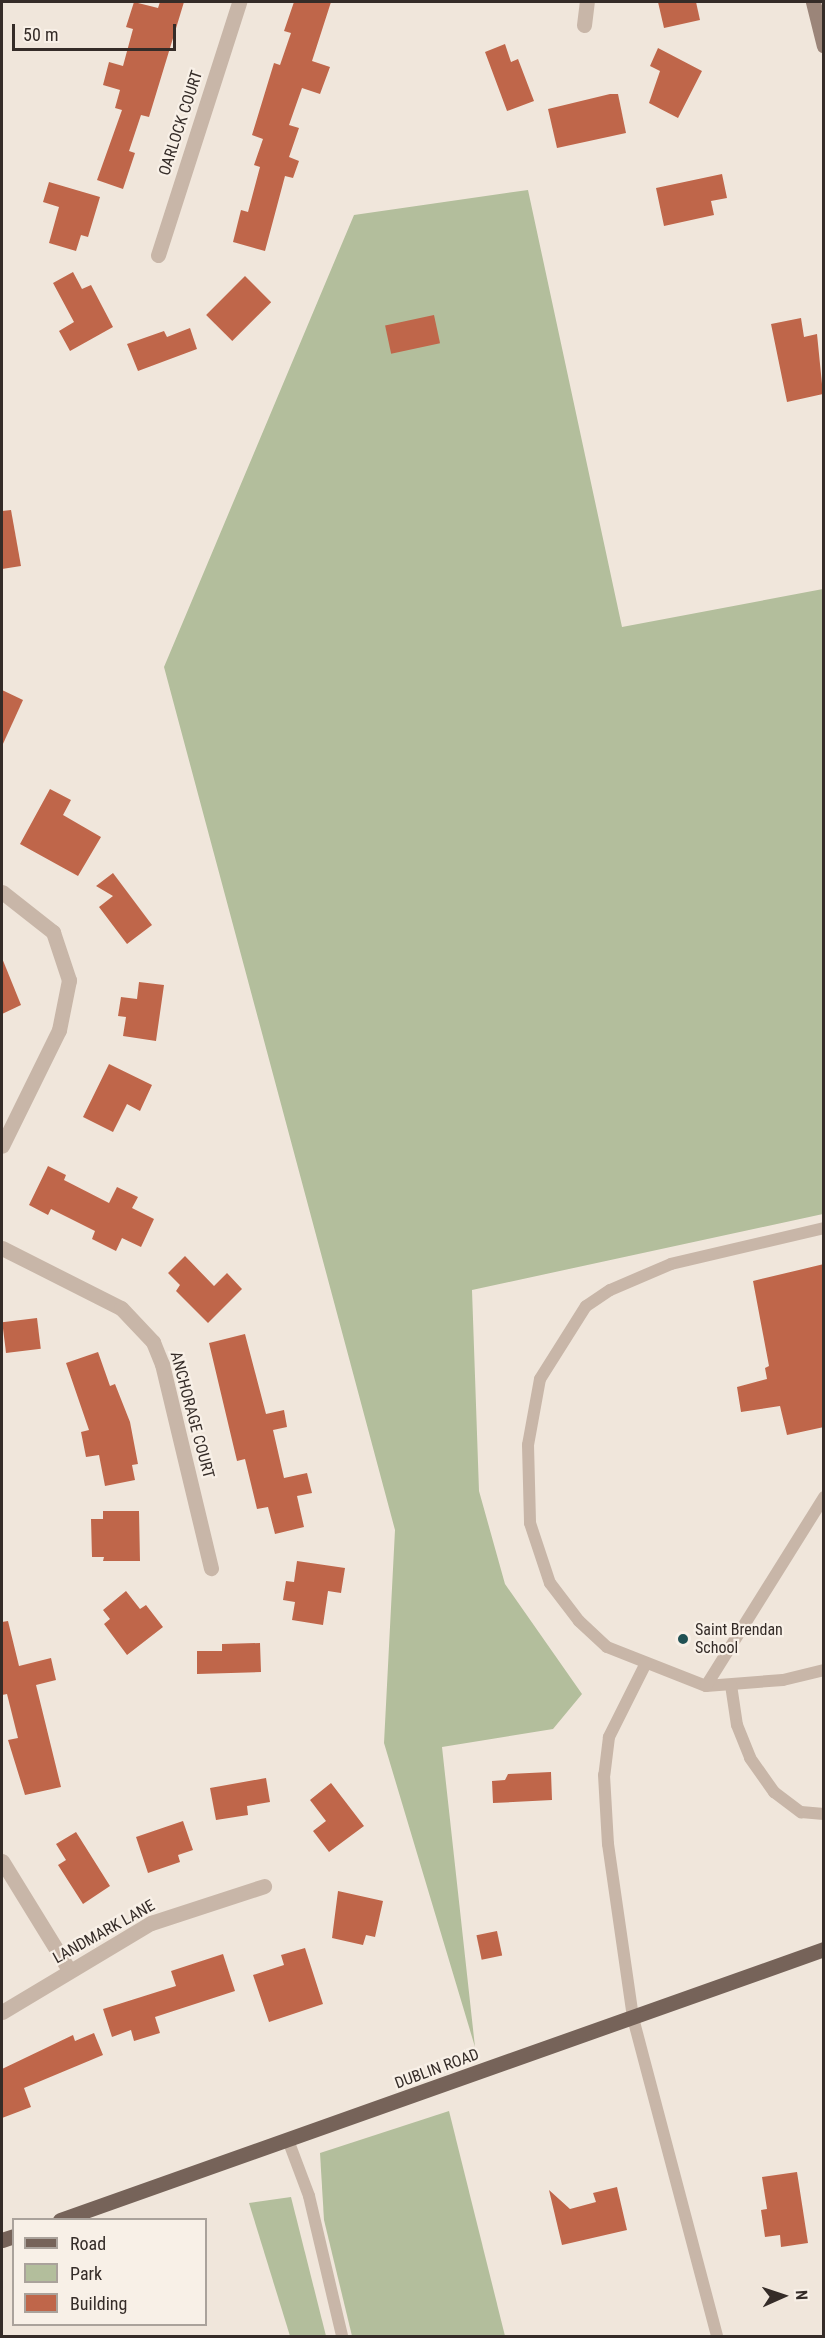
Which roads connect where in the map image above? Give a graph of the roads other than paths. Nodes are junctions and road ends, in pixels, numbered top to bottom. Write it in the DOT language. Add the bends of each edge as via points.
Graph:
graph roads {
  1 [pos="239,2"];
  2 [pos="587,2"];
  3 [pos="813,2"];
  4 [pos="584,25"];
  5 [pos="824,46"];
  6 [pos="158,255"];
  7 [pos="2,892"];
  8 [pos="2,1146"];
  9 [pos="824,1228"];
  10 [pos="2,1248"];
  11 [pos="824,1497"];
  12 [pos="212,1568"];
  13 [pos="646,1663"];
  14 [pos="824,1670"];
  15 [pos="731,1685"];
  16 [pos="706,1686"];
  17 [pos="824,1814"];
  18 [pos="2,1861"];
  19 [pos="264,1886"];
  20 [pos="824,1949"];
  21 [pos="69,1970"];
  22 [pos="2,2012"];
  23 [pos="633,2018"];
  24 [pos="288,2140"];
  25 [pos="66,2218"];
  26 [pos="342,2337"];
  27 [pos="717,2337"];
  1 -- 6 [label="street, OARLOCK COURT"];
  2 -- 4 [label="street"];
  3 -- 5 [label="main road"];
  7 -- 8 [label="street" via="53,932 69,980 59,1030"];
  9 -- 13 [label="lane" via="671,1264 610,1290 586,1306 540,1379 528,1445 530,1523 550,1583 579,1621 607,1647"];
  10 -- 12 [label="street, ANCHORAGE COURT" via="121,1308 153,1342 162,1364"];
  11 -- 16 [label="lane"];
  13 -- 16 [label="lane"];
  13 -- 23 [label="lane" via="609,1737 604,1775 608,1844"];
  14 -- 15 [label="lane" via="783,1680"];
  15 -- 16 [label="lane"];
  15 -- 17 [label="lane" via="736,1725 750,1758 774,1791 801,1812"];
  18 -- 21 [label="street"];
  19 -- 21 [label="street, LANDMARK LANE" via="151,1923"];
  20 -- 23 [label="main road, DUBLIN ROAD"];
  21 -- 22 [label="street, LANDMARK LANE"];
  23 -- 24 [label="main road, DUBLIN ROAD"];
  23 -- 27 [label="lane"];
  24 -- 25 [label="main road, DUBLIN ROAD"];
  24 -- 26 [label="lane" via="309,2196"];
}
